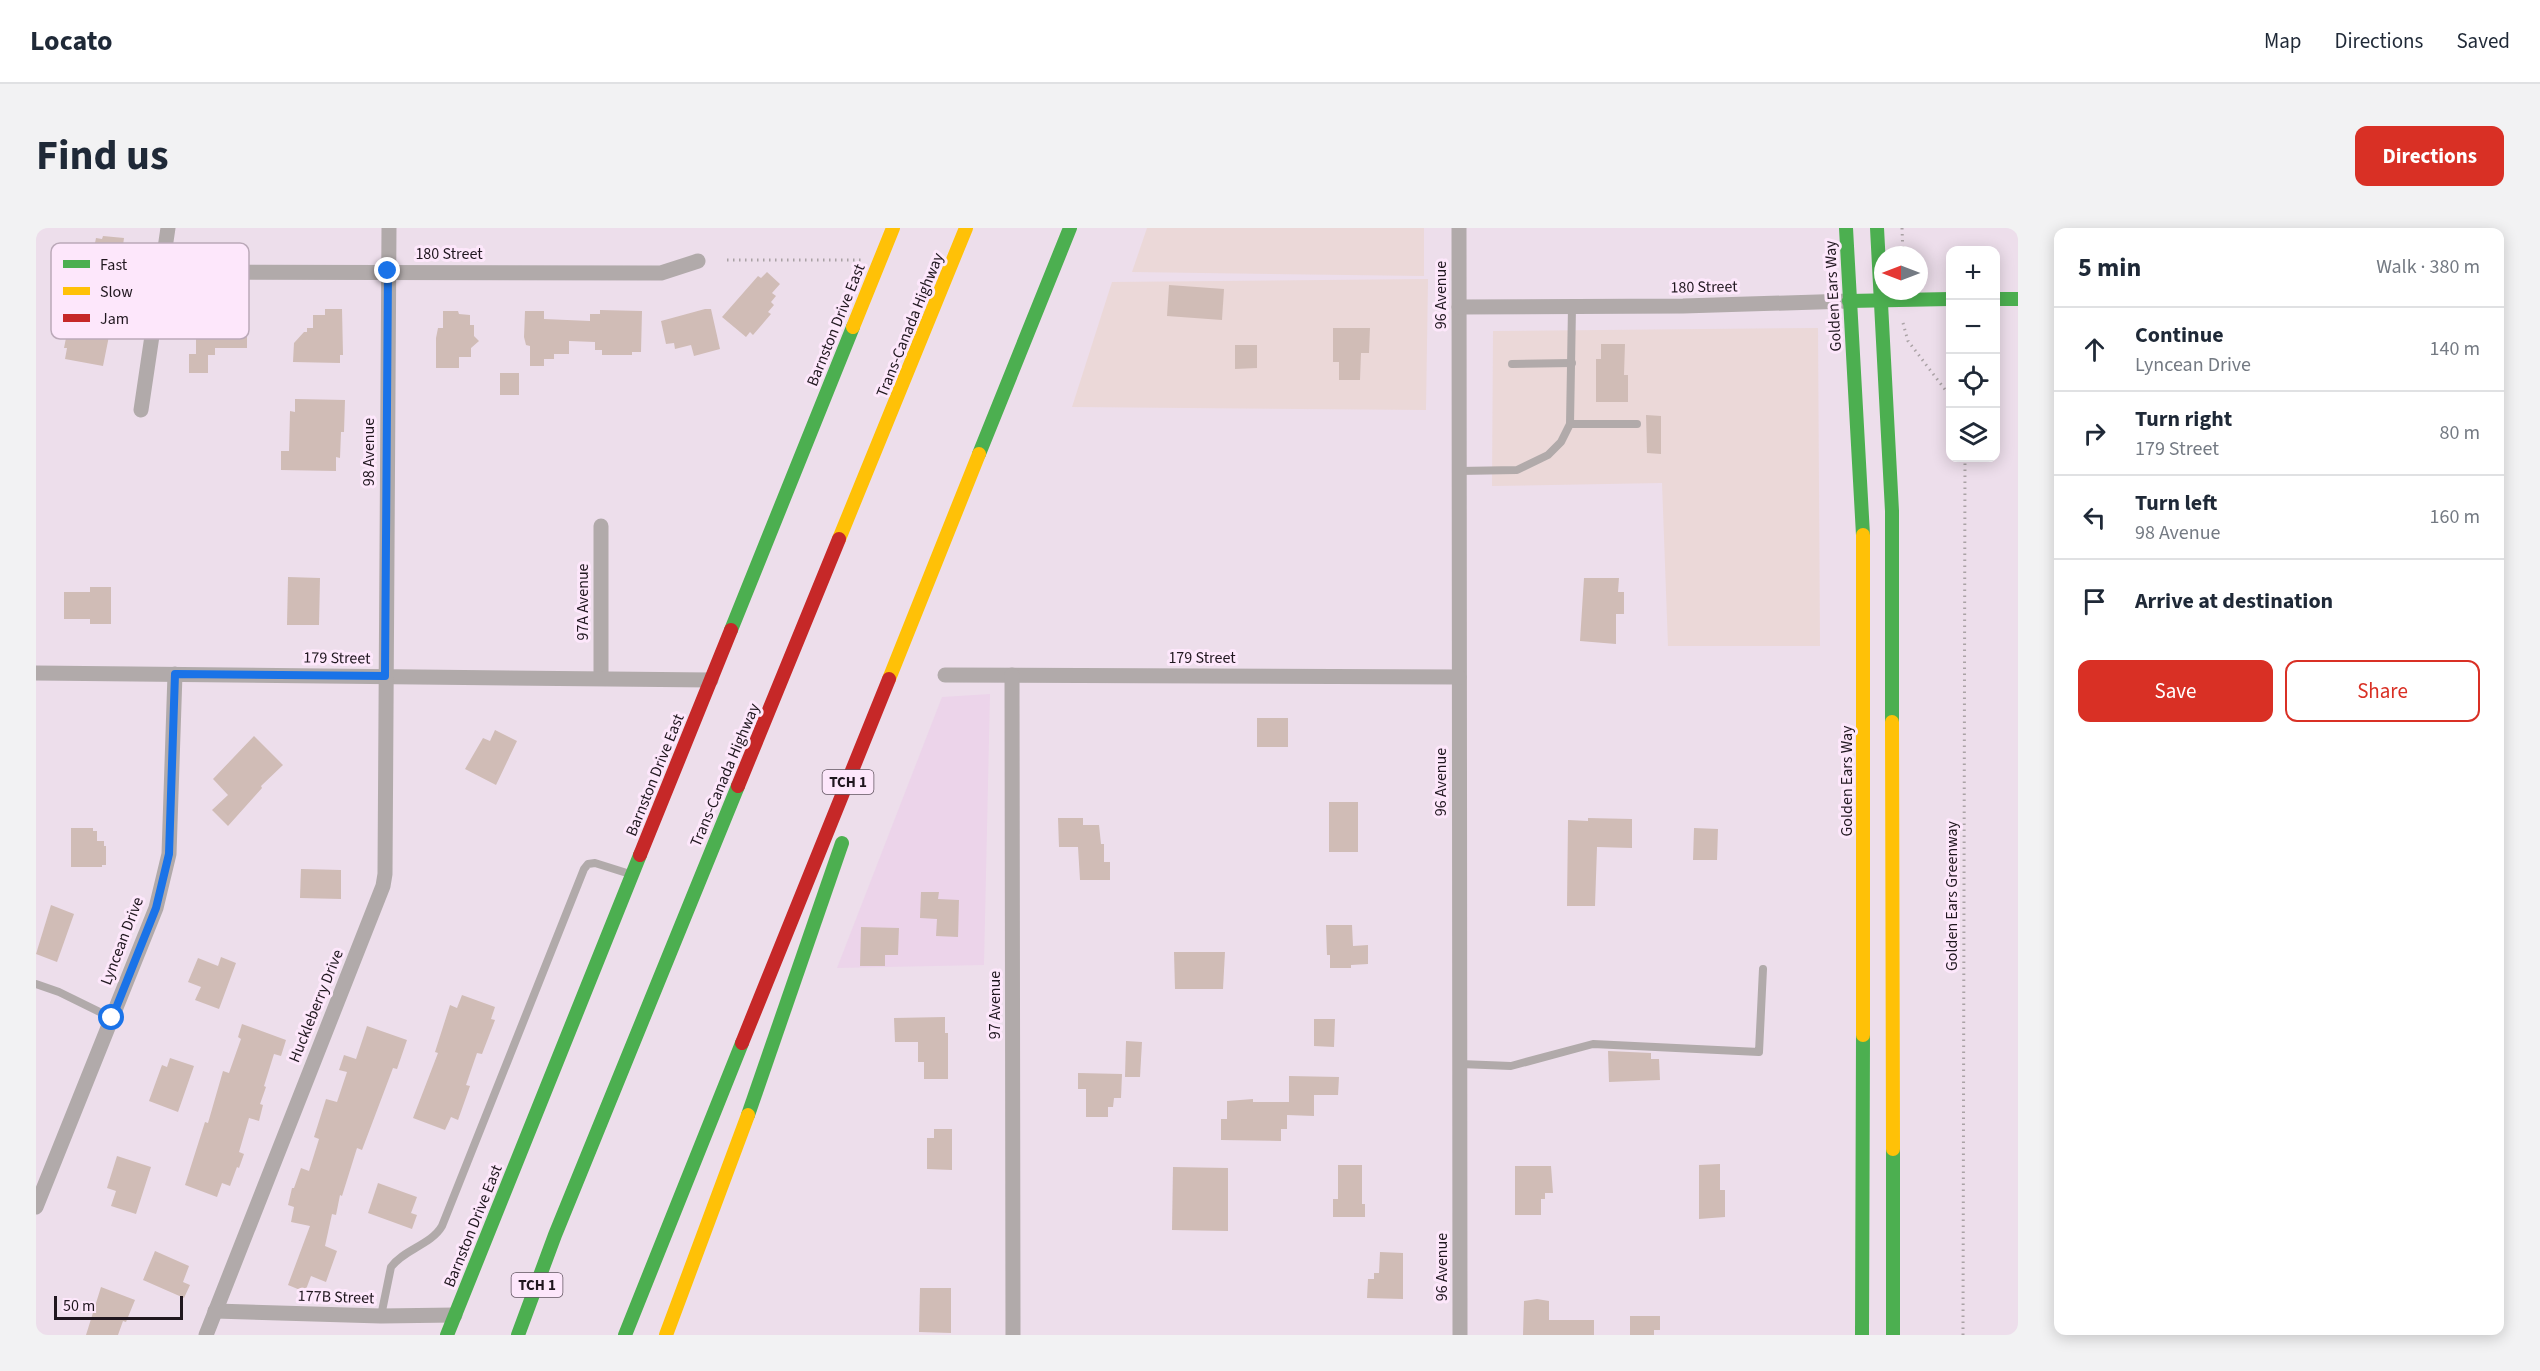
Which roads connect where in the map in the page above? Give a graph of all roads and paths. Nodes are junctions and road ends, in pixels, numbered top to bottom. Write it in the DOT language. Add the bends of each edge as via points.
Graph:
graph roads {
  1 [pos="168,228"];
  2 [pos="389,228"];
  3 [pos="893,228"];
  4 [pos="966,228"];
  5 [pos="1070,228"];
  6 [pos="1459,228"];
  7 [pos="1846,228"];
  8 [pos="1877,228"];
  9 [pos="1902,228"];
  10 [pos="166,243"];
  11 [pos="1878,246"];
  12 [pos="1903,246"];
  13 [pos="727,260"];
  14 [pos="862,260"];
  15 [pos="698,261"];
  16 [pos="388,271"];
  17 [pos="249,272"];
  18 [pos="1928,299"];
  19 [pos="1946,299"];
  20 [pos="2000,299"];
  21 [pos="2018,299"];
  22 [pos="1880,300"];
  23 [pos="1903,300"];
  24 [pos="1849,301"];
  25 [pos="1459,307"];
  26 [pos="1572,307"];
  27 [pos="151,339"];
  28 [pos="1572,363"];
  29 [pos="1512,364"];
  30 [pos="1946,391"];
  31 [pos="141,410"];
  32 [pos="1570,424"];
  33 [pos="1637,424"];
  34 [pos="1965,462"];
  35 [pos="1459,471"];
  36 [pos="601,526"];
  37 [pos="946,538"];
  38 [pos="36,673"];
  39 [pos="175,674"];
  40 [pos="945,675"];
  41 [pos="1012,675"];
  42 [pos="385,676"];
  43 [pos="1459,677"];
  44 [pos="601,678"];
  45 [pos="711,680"];
  46 [pos="866,773"];
  47 [pos="847,829"];
  48 [pos="633,875"];
  49 [pos="1763,969"];
  50 [pos="36,984"];
  51 [pos="112,1018"];
  52 [pos="1460,1064"];
  53 [pos="36,1207"];
  54 [pos="555,1235"];
  55 [pos="215,1311"];
  56 [pos="455,1315"];
  57 [pos="381,1316"];
  58 [pos="507,1325"];
  59 [pos="206,1335"];
  60 [pos="447,1335"];
  61 [pos="518,1335"];
  62 [pos="625,1335"];
  63 [pos="666,1335"];
  64 [pos="1013,1335"];
  65 [pos="1460,1335"];
  66 [pos="1862,1335"];
  67 [pos="1893,1335"];
  68 [pos="1964,1335"];
  1 -- 10 [label="street"];
  2 -- 16 [label="street, 98 Avenue"];
  3 -- 45 [label="main road, Barnston Drive East"];
  4 -- 54 [label="main road, Trans-Canada Highway / TCH 1"];
  5 -- 37 [label="main road, TCH 1"];
  6 -- 25 [label="street, 96 Avenue"];
  7 -- 24 [label="main road, Golden Ears Way"];
  8 -- 11 [label="main road"];
  9 -- 12 [label="path"];
  13 -- 14 [label="path"];
  15 -- 16 [label="street, 180 Street" via="661,273"];
  16 -- 17 [label="street, 180 Street"];
  16 -- 42 [label="street, 98 Avenue"];
  18 -- 19 [label="main road, 180 Street"];
  20 -- 21 [label="main road"];
  22 -- 24 [label="main road, 180 Street"];
  22 -- 67 [label="main road" via="1892,511"];
  23 -- 30 [label="path" via="1908,341"];
  24 -- 26 [label="street, 180 Street"];
  24 -- 66 [label="main road, Golden Ears Way" via="1864,556"];
  25 -- 26 [label="street, 180 Street"];
  25 -- 35 [label="street, 96 Avenue"];
  26 -- 28 [label="lane"];
  27 -- 31 [label="street"];
  28 -- 29 [label="lane"];
  28 -- 32 [label="lane"];
  32 -- 33 [label="lane"];
  32 -- 35 [label="lane" via="1561,442 1531,465 1517,470"];
  34 -- 68 [label="path, Golden Ears Greenway"];
  35 -- 43 [label="street, 96 Avenue"];
  36 -- 44 [label="street, 97A Avenue"];
  37 -- 46 [label="main road"];
  37 -- 62 [label="main road, TCH 1"];
  38 -- 39 [label="street, 179 Street"];
  39 -- 42 [label="street, 179 Street"];
  39 -- 51 [label="street, Lyncean Drive" via="169,854 156,908"];
  40 -- 41 [label="street, 179 Street"];
  41 -- 43 [label="street, 179 Street"];
  41 -- 64 [label="street, 97 Avenue"];
  42 -- 44 [label="street, 179 Street"];
  42 -- 55 [label="street, Huckleberry Drive" via="387,856 383,886"];
  43 -- 52 [label="street, 96 Avenue"];
  44 -- 45 [label="street, 179 Street"];
  45 -- 48 [label="main road, Barnston Drive East"];
  47 -- 63 [label="main road" via="771,1053"];
  48 -- 56 [label="main road, Barnston Drive East"];
  48 -- 57 [label="lane" via="594,863 584,869 442,1226 391,1267"];
  49 -- 52 [label="lane" via="1759,1052 1593,1044 1512,1066"];
  50 -- 51 [label="lane"];
  51 -- 53 [label="street, Lyncean Drive"];
  52 -- 65 [label="street, 96 Avenue"];
  54 -- 58 [label="main road"];
  54 -- 61 [label="main road, Trans-Canada Highway / TCH 1"];
  55 -- 57 [label="street, 177B Street"];
  55 -- 59 [label="street, Huckleberry Drive"];
  56 -- 57 [label="street, 177B Street"];
  56 -- 60 [label="main road, Barnston Drive East"];
}
